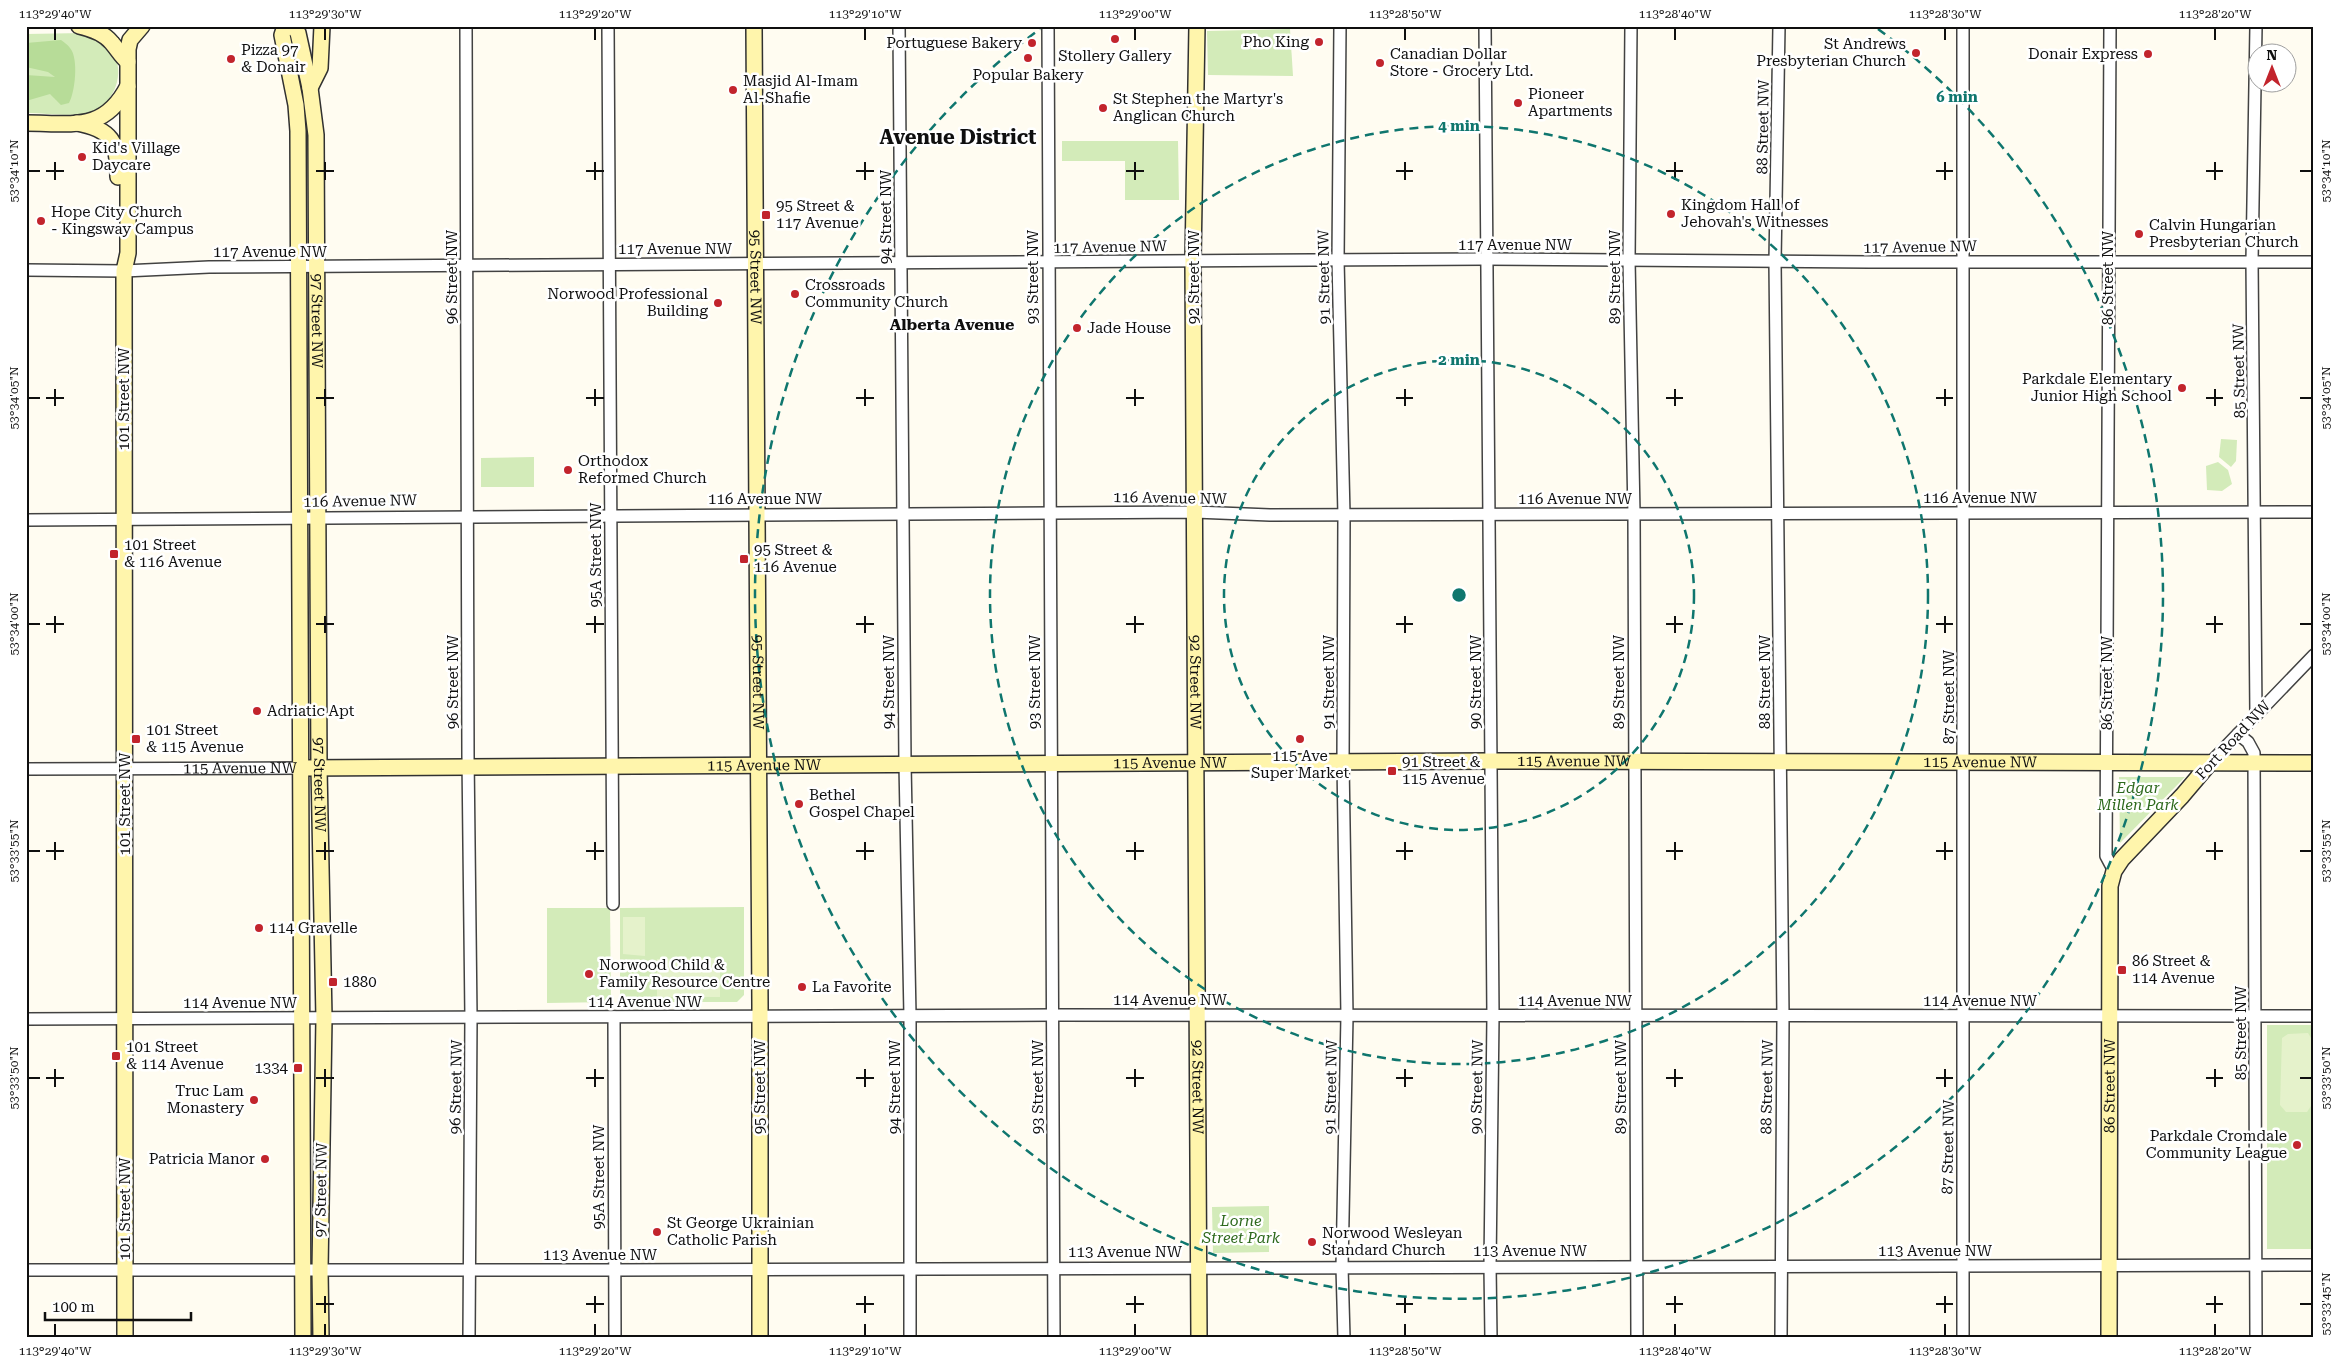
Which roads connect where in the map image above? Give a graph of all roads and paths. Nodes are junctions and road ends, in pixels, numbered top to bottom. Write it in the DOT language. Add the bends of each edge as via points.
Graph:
graph roads {
  1 [pos="79,26"];
  2 [pos="142,26"];
  3 [pos="285,26"];
  4 [pos="292,26"];
  5 [pos="322,26"];
  6 [pos="466,26"];
  7 [pos="608,26"];
  8 [pos="754,26"];
  9 [pos="898,26"];
  10 [pos="1048,26"];
  11 [pos="1197,26"];
  12 [pos="1340,26"];
  13 [pos="1485,26"];
  14 [pos="1631,26"];
  15 [pos="1779,26"];
  16 [pos="1964,26"];
  17 [pos="2110,26"];
  18 [pos="2256,26"];
  19 [pos="128,62"];
  20 [pos="128,85"];
  21 [pos="310,88"];
  22 [pos="26,123"];
  23 [pos="77,123"];
  24 [pos="1485,259"];
  25 [pos="1338,260"];
  26 [pos="1629,260"];
  27 [pos="1193,261"];
  28 [pos="1962,261"];
  29 [pos="2252,261"];
  30 [pos="1048,262"];
  31 [pos="1775,262"];
  32 [pos="2108,262"];
  33 [pos="2314,262"];
  34 [pos="902,263"];
  35 [pos="610,264"];
  36 [pos="756,264"];
  37 [pos="467,265"];
  38 [pos="316,266"];
  39 [pos="299,267"];
  40 [pos="26,270"];
  41 [pos="124,270"];
  42 [pos="2107,511"];
  43 [pos="1195,512"];
  44 [pos="2256,512"];
  45 [pos="2314,512"];
  46 [pos="903,513"];
  47 [pos="1049,513"];
  48 [pos="1964,513"];
  49 [pos="758,514"];
  50 [pos="1634,514"];
  51 [pos="1779,514"];
  52 [pos="611,515"];
  53 [pos="1344,515"];
  54 [pos="1490,515"];
  55 [pos="467,516"];
  56 [pos="300,517"];
  57 [pos="318,517"];
  58 [pos="124,518"];
  59 [pos="26,520"];
  60 [pos="2314,655"];
  61 [pos="2256,715"];
  62 [pos="2238,734"];
  63 [pos="1491,761"];
  64 [pos="1634,761"];
  65 [pos="1197,762"];
  66 [pos="1343,762"];
  67 [pos="1780,762"];
  68 [pos="2210,762"];
  69 [pos="1964,763"];
  70 [pos="2107,763"];
  71 [pos="2254,763"];
  72 [pos="2314,763"];
  73 [pos="905,764"];
  74 [pos="1050,764"];
  75 [pos="759,765"];
  76 [pos="613,766"];
  77 [pos="468,767"];
  78 [pos="125,768"];
  79 [pos="302,768"];
  80 [pos="319,768"];
  81 [pos="26,769"];
  82 [pos="2114,871"];
  83 [pos="613,904"];
  84 [pos="1053,1015"];
  85 [pos="1199,1015"];
  86 [pos="760,1016"];
  87 [pos="910,1016"];
  88 [pos="1347,1016"];
  89 [pos="1493,1016"];
  90 [pos="1637,1016"];
  91 [pos="1783,1016"];
  92 [pos="1964,1016"];
  93 [pos="2109,1016"];
  94 [pos="2257,1016"];
  95 [pos="2314,1016"];
  96 [pos="471,1017"];
  97 [pos="614,1017"];
  98 [pos="26,1018"];
  99 [pos="302,1018"];
  100 [pos="324,1018"];
  101 [pos="126,1019"];
  102 [pos="2256,1265"];
  103 [pos="2314,1265"];
  104 [pos="1490,1266"];
  105 [pos="1635,1266"];
  106 [pos="1781,1266"];
  107 [pos="1962,1266"];
  108 [pos="2108,1266"];
  109 [pos="1052,1267"];
  110 [pos="1197,1267"];
  111 [pos="1342,1267"];
  112 [pos="759,1268"];
  113 [pos="909,1268"];
  114 [pos="26,1270"];
  115 [pos="124,1270"];
  116 [pos="302,1270"];
  117 [pos="320,1270"];
  118 [pos="469,1270"];
  119 [pos="614,1270"];
  120 [pos="124,1338"];
  121 [pos="303,1338"];
  122 [pos="321,1338"];
  123 [pos="469,1338"];
  124 [pos="615,1338"];
  125 [pos="760,1338"];
  126 [pos="910,1338"];
  127 [pos="1054,1338"];
  128 [pos="1199,1338"];
  129 [pos="1344,1338"];
  130 [pos="1491,1338"];
  131 [pos="1637,1338"];
  132 [pos="1781,1338"];
  133 [pos="1962,1338"];
  134 [pos="2109,1338"];
  135 [pos="2256,1338"];
  1 -- 19 [label="street" via="108,38"];
  2 -- 19 [label="street, 101 Street NW" via="130,40"];
  3 -- 39 [label="street, 97 Street NW" via="282,35 298,131"];
  4 -- 21 [label="street, 97 Street NW" via="298,33"];
  5 -- 21 [label="street" via="320,68"];
  6 -- 37 [label="street, 96 Street NW"];
  7 -- 35 [label="street, 95A Street NW"];
  8 -- 36 [label="street, 95 Street NW"];
  9 -- 34 [label="street, 94 Street NW"];
  10 -- 30 [label="street, 93 Street NW"];
  11 -- 27 [label="street, 92 Street NW"];
  12 -- 25 [label="street, 91 Street NW"];
  13 -- 24 [label="street, 90 Street NW"];
  14 -- 26 [label="street, 89 Street NW"];
  15 -- 31 [label="street, 88 Street NW"];
  16 -- 28 [label="street, 87 Street NW"];
  17 -- 32 [label="street, 86 Street NW"];
  18 -- 29 [label="street, 85 Street NW"];
  19 -- 20 [label="street, 101 Street NW"];
  20 -- 23 [label="street" via="122,98 108,113 90,122"];
  20 -- 41 [label="street, 101 Street NW" via="128,253"];
  21 -- 38 [label="street, 97 Street NW" via="316,135"];
  22 -- 23 [label="street"];
  23 -- 41 [label="street, 101 Street NW" via="101,129 109,135 116,148 118,253"];
  24 -- 25 [label="street, 117 Avenue NW"];
  24 -- 26 [label="street, 117 Avenue NW"];
  24 -- 54 [label="street, 90 Street NW"];
  25 -- 27 [label="street, 117 Avenue NW"];
  25 -- 53 [label="street, 91 Street NW"];
  26 -- 31 [label="street, 117 Avenue NW"];
  26 -- 50 [label="street, 89 Street NW"];
  27 -- 30 [label="street, 117 Avenue NW"];
  27 -- 43 [label="street, 92 Street NW"];
  28 -- 31 [label="street, 117 Avenue NW"];
  28 -- 32 [label="street, 117 Avenue NW"];
  28 -- 48 [label="street, 87 Street NW"];
  29 -- 32 [label="street, 117 Avenue NW"];
  29 -- 33 [label="street, 117 Avenue NW"];
  29 -- 44 [label="street, 85 Street NW"];
  30 -- 34 [label="street, 117 Avenue NW"];
  30 -- 47 [label="street, 93 Street NW"];
  31 -- 51 [label="street, 88 Street NW"];
  32 -- 42 [label="street, 86 Street NW"];
  34 -- 36 [label="street, 117 Avenue NW"];
  34 -- 46 [label="street, 94 Street NW"];
  35 -- 36 [label="street, 117 Avenue NW"];
  35 -- 37 [label="street, 117 Avenue NW"];
  35 -- 52 [label="street, 95A Street NW"];
  36 -- 49 [label="street, 95 Street NW"];
  37 -- 38 [label="street, 117 Avenue NW"];
  37 -- 55 [label="street, 96 Street NW"];
  38 -- 39 [label="street, 117 Avenue NW"];
  38 -- 57 [label="street, 97 Street NW"];
  39 -- 41 [label="street, 117 Avenue NW"];
  39 -- 56 [label="street, 97 Street NW"];
  40 -- 41 [label="street, 117 Avenue NW"];
  41 -- 58 [label="street, 101 Street NW"];
  42 -- 44 [label="street, 116 Avenue NW"];
  42 -- 48 [label="street, 116 Avenue NW"];
  42 -- 70 [label="street, 86 Street NW"];
  43 -- 47 [label="street, 116 Avenue NW"];
  43 -- 53 [label="street, 116 Avenue NW"];
  43 -- 65 [label="street, 92 Street NW"];
  44 -- 45 [label="street, 116 Avenue NW"];
  44 -- 61 [label="street, 85 Street NW"];
  46 -- 47 [label="street, 116 Avenue NW"];
  46 -- 49 [label="street, 116 Avenue NW"];
  46 -- 73 [label="street, 94 Street NW"];
  47 -- 74 [label="street, 93 Street NW"];
  48 -- 51 [label="street, 116 Avenue NW"];
  48 -- 69 [label="street, 87 Street NW"];
  49 -- 52 [label="street, 116 Avenue NW"];
  49 -- 75 [label="street, 95 Street NW"];
  50 -- 51 [label="street, 116 Avenue NW"];
  50 -- 54 [label="street, 116 Avenue NW"];
  50 -- 64 [label="street, 89 Street NW"];
  51 -- 67 [label="street, 88 Street NW"];
  52 -- 55 [label="street, 116 Avenue NW"];
  52 -- 76 [label="street, 95A Street NW"];
  53 -- 54 [label="street, 116 Avenue NW"];
  53 -- 66 [label="street, 91 Street NW"];
  54 -- 63 [label="street, 90 Street NW"];
  55 -- 57 [label="street, 116 Avenue NW"];
  55 -- 77 [label="street, 96 Street NW"];
  56 -- 57 [label="street, 116 Avenue NW"];
  56 -- 58 [label="street, 116 Avenue NW"];
  56 -- 79 [label="street, 97 Street NW"];
  57 -- 80 [label="street, 97 Street NW"];
  58 -- 59 [label="street, 116 Avenue NW"];
  58 -- 78 [label="street, 101 Street NW"];
  60 -- 61 [label="street, Fort Road NW"];
  61 -- 62 [label="street, Fort Road NW"];
  62 -- 68 [label="street, Fort Road NW"];
  62 -- 71 [label="street, 85 Street NW" via="2252,747"];
  63 -- 64 [label="street, 115 Avenue NW"];
  63 -- 66 [label="street, 115 Avenue NW"];
  63 -- 89 [label="street, 90 Street NW"];
  64 -- 67 [label="street, 115 Avenue NW"];
  64 -- 90 [label="street, 89 Street NW"];
  65 -- 66 [label="street, 115 Avenue NW"];
  65 -- 74 [label="street, 115 Avenue NW"];
  65 -- 85 [label="street, 92 Street NW"];
  66 -- 88 [label="street, 91 Street NW"];
  67 -- 69 [label="street, 115 Avenue NW"];
  67 -- 91 [label="street, 88 Street NW"];
  68 -- 70 [label="street, 115 Avenue NW"];
  68 -- 71 [label="street, 115 Avenue NW"];
  68 -- 82 [label="street, Fort Road NW" via="2130,849"];
  69 -- 70 [label="street, 115 Avenue NW"];
  69 -- 92 [label="street, 87 Street NW"];
  70 -- 82 [label="street, 86 Street NW" via="2106,856"];
  71 -- 72 [label="street, 115 Avenue NW"];
  71 -- 94 [label="street, 85 Street NW"];
  73 -- 74 [label="street, 115 Avenue NW"];
  73 -- 75 [label="street, 115 Avenue NW"];
  73 -- 87 [label="street, 94 Street NW"];
  74 -- 84 [label="street, 93 Street NW"];
  75 -- 76 [label="street, 115 Avenue NW"];
  75 -- 86 [label="street, 95 Street NW"];
  76 -- 77 [label="street, 115 Avenue NW"];
  76 -- 83 [label="street, 95A Street NW"];
  77 -- 80 [label="street, 115 Avenue NW"];
  77 -- 96 [label="street, 96 Street NW"];
  78 -- 79 [label="street, 115 Avenue NW"];
  78 -- 81 [label="street, 115 Avenue NW"];
  78 -- 101 [label="street, 101 Street NW"];
  79 -- 80 [label="street, 115 Avenue NW"];
  79 -- 99 [label="street, 97 Street NW"];
  80 -- 100 [label="street, 97 Street NW"];
  82 -- 93 [label="street, 86 Street NW" via="2109,901"];
  84 -- 85 [label="street, 114 Avenue NW"];
  84 -- 87 [label="street, 114 Avenue NW"];
  84 -- 109 [label="street, 93 Street NW"];
  85 -- 88 [label="street, 114 Avenue NW"];
  85 -- 110 [label="street, 92 Street NW"];
  86 -- 87 [label="street, 114 Avenue NW"];
  86 -- 97 [label="street, 114 Avenue NW"];
  86 -- 112 [label="street, 95 Street NW"];
  87 -- 113 [label="street, 94 Street NW"];
  88 -- 89 [label="street, 114 Avenue NW"];
  88 -- 111 [label="street, 91 Street NW"];
  89 -- 90 [label="street, 114 Avenue NW"];
  89 -- 104 [label="street, 90 Street NW"];
  90 -- 91 [label="street, 114 Avenue NW"];
  90 -- 105 [label="street, 89 Street NW"];
  91 -- 92 [label="street, 114 Avenue NW"];
  91 -- 106 [label="street, 88 Street NW"];
  92 -- 93 [label="street, 114 Avenue NW"];
  92 -- 107 [label="street, 87 Street NW"];
  93 -- 94 [label="street, 114 Avenue NW"];
  93 -- 108 [label="street, 86 Street NW"];
  94 -- 95 [label="street, 114 Avenue NW"];
  94 -- 102 [label="street, 85 Street NW"];
  96 -- 97 [label="street, 114 Avenue NW"];
  96 -- 100 [label="street, 114 Avenue NW"];
  96 -- 118 [label="street, 96 Street NW"];
  97 -- 119 [label="street, 95A Street NW"];
  98 -- 101 [label="street, 114 Avenue NW"];
  99 -- 100 [label="street, 114 Avenue NW"];
  99 -- 101 [label="street, 114 Avenue NW"];
  99 -- 116 [label="street, 97 Street NW"];
  100 -- 117 [label="street, 97 Street NW"];
  101 -- 115 [label="street, 101 Street NW"];
  102 -- 103 [label="street, 113 Avenue NW"];
  102 -- 108 [label="street, 113 Avenue NW"];
  102 -- 135 [label="street, 85 Street NW"];
  104 -- 105 [label="street, 113 Avenue NW"];
  104 -- 111 [label="street, 113 Avenue NW"];
  104 -- 130 [label="street, 90 Street NW"];
  105 -- 106 [label="street, 113 Avenue NW"];
  105 -- 131 [label="street, 89 Street NW"];
  106 -- 107 [label="street, 113 Avenue NW"];
  106 -- 132 [label="street, 88 Street NW"];
  107 -- 108 [label="street, 113 Avenue NW"];
  107 -- 133 [label="street, 87 Street NW"];
  108 -- 134 [label="street, 86 Street NW"];
  109 -- 110 [label="street, 113 Avenue NW"];
  109 -- 113 [label="street, 113 Avenue NW"];
  109 -- 127 [label="street, 93 Street NW"];
  110 -- 111 [label="street, 113 Avenue NW"];
  110 -- 128 [label="street, 92 Street NW"];
  111 -- 129 [label="street, 91 Street NW"];
  112 -- 113 [label="street, 113 Avenue NW"];
  112 -- 119 [label="street, 113 Avenue NW"];
  112 -- 125 [label="street, 95 Street NW"];
  113 -- 126 [label="street, 94 Street NW"];
  114 -- 115 [label="street, 113 Avenue NW"];
  115 -- 116 [label="street, 113 Avenue NW"];
  115 -- 120 [label="street, 101 Street NW"];
  116 -- 117 [label="street, 113 Avenue NW"];
  116 -- 121 [label="street, 97 Street NW"];
  117 -- 118 [label="street, 113 Avenue NW"];
  117 -- 122 [label="street, 97 Street NW"];
  118 -- 119 [label="street, 113 Avenue NW"];
  118 -- 123 [label="street, 96 Street NW"];
  119 -- 124 [label="street, 95A Street NW"];
}
